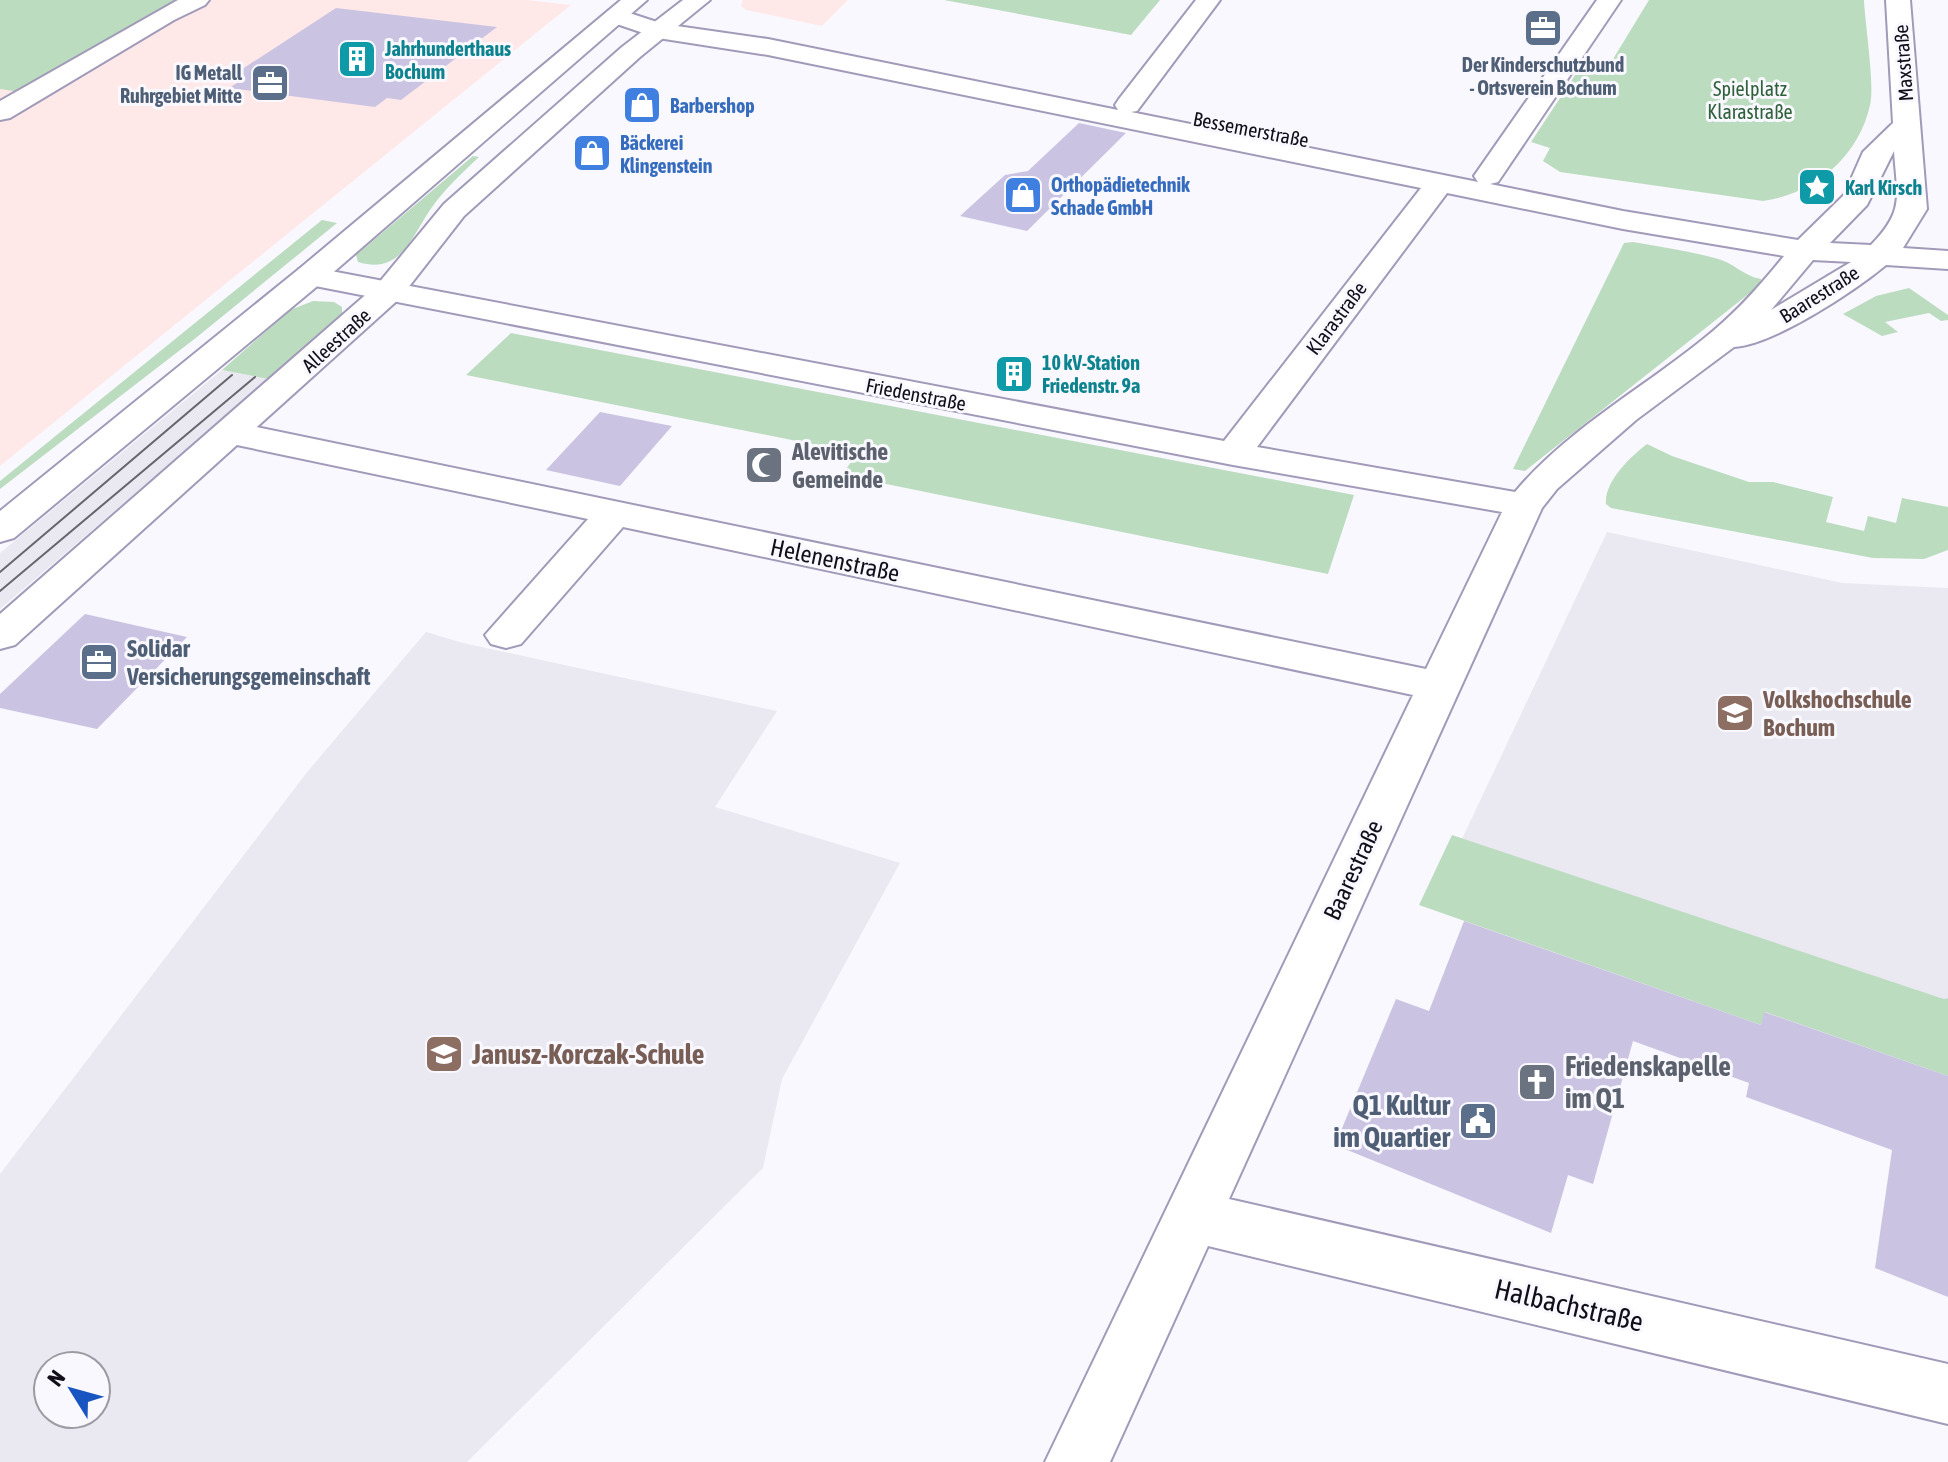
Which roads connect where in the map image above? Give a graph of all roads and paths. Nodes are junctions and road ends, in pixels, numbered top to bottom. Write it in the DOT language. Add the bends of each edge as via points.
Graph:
graph roads {
  1 [pos="197,0"];
  2 [pos="698,0"];
  3 [pos="1208,0"];
  4 [pos="1609,0"];
  5 [pos="1898,0"];
  6 [pos="626,8"];
  7 [pos="668,23"];
  8 [pos="1128,105"];
  9 [pos="0,112"];
  10 [pos="1907,125"];
  11 [pos="1488,176"];
  12 [pos="1440,183"];
  13 [pos="1948,238"];
  14 [pos="1816,239"];
  15 [pos="1887,246"];
  16 [pos="1948,260"];
  17 [pos="310,276"];
  18 [pos="389,291"];
  19 [pos="1716,346"];
  20 [pos="232,433"];
  21 [pos="1233,454"];
  22 [pos="1524,505"];
  23 [pos="614,514"];
  24 [pos="0,530"];
  25 [pos="506,635"];
  26 [pos="0,636"];
  27 [pos="1438,686"];
  28 [pos="1190,1216"];
  29 [pos="1948,1394"];
  30 [pos="1077,1462"];
  1 -- 9 [label="street"];
  2 -- 7 [label="street, Alleestraße"];
  3 -- 8 [label="street"];
  4 -- 11 [label="street"];
  5 -- 10 [label="street, Maxstraße"];
  6 -- 7 [label="street"];
  6 -- 17 [label="street"];
  7 -- 8 [label="street, Bessemerstraße" via="810,39"];
  7 -- 12 [label="street, Bessemerstraße"];
  7 -- 18 [label="street, Alleestraße" via="454,210"];
  8 -- 11 [label="street, Bessemerstraße"];
  10 -- 14 [label="street, Maxstraße" via="1877,152 1857,199"];
  10 -- 15 [label="street, Maxstraße" via="1912,209"];
  11 -- 14 [label="street, Bessemerstraße"];
  12 -- 14 [label="street, Bessemerstraße" via="1623,220"];
  12 -- 21 [label="street, Klarastraße"];
  13 -- 15 [label="street, Bessemerstraße"];
  14 -- 15 [label="street, Bessemerstraße"];
  14 -- 19 [label="street, Baarestraße"];
  15 -- 16 [label="street, Bessemerstraße"];
  15 -- 19 [label="street, Baarestraße" via="1790,316"];
  17 -- 18 [label="street, Friedenstraße"];
  17 -- 24 [label="street"];
  18 -- 20 [label="street, Alleestraße"];
  18 -- 21 [label="street, Friedenstraße"];
  19 -- 22 [label="street, Baarestraße" via="1624,413 1544,481"];
  20 -- 23 [label="street, Helenenstraße"];
  20 -- 26 [label="street, Alleestraße"];
  21 -- 22 [label="street, Friedenstraße"];
  22 -- 27 [label="street, Baarestraße"];
  23 -- 25 [label="street"];
  23 -- 27 [label="street, Helenenstraße"];
  27 -- 28 [label="street, Baarestraße"];
  28 -- 29 [label="street, Halbachstraße"];
  28 -- 30 [label="street, Baarestraße"];
}
